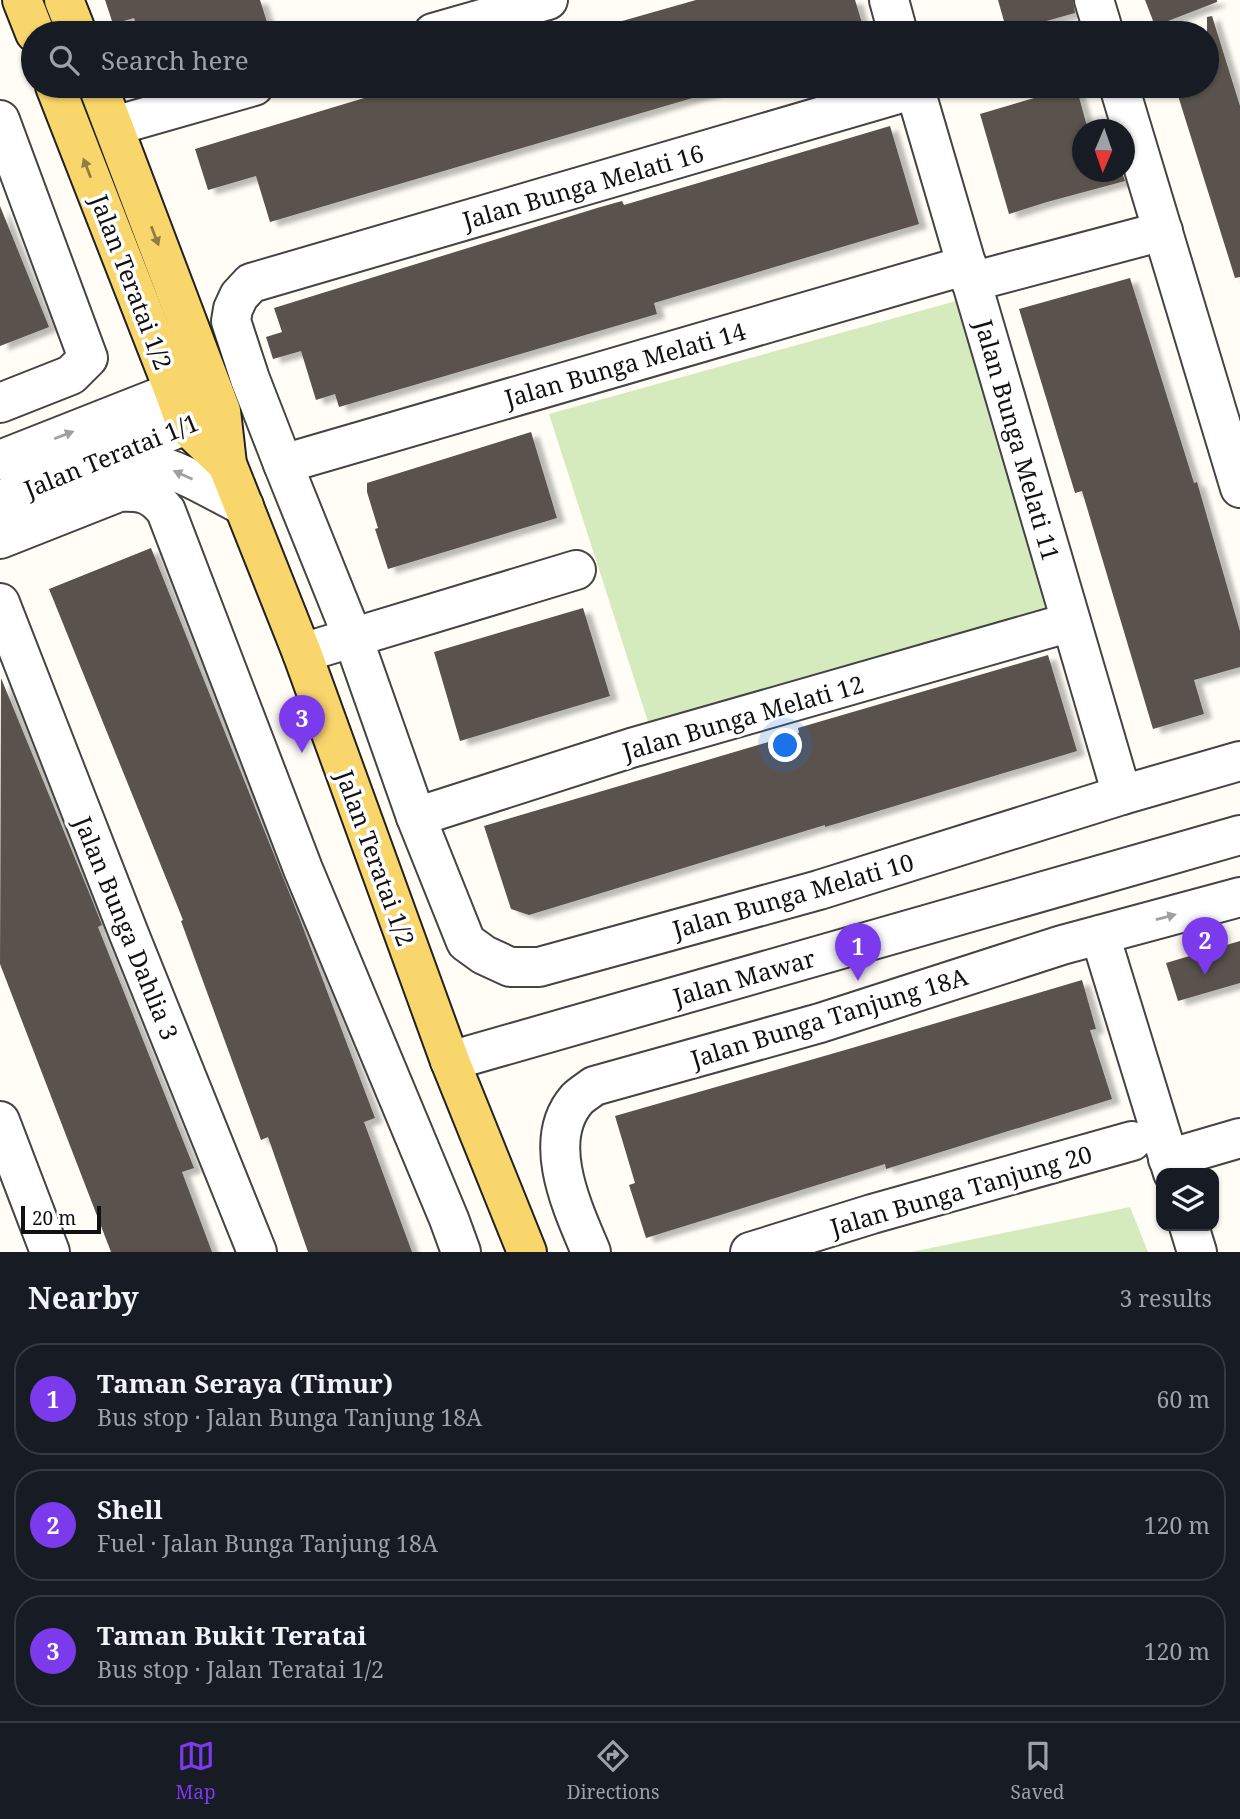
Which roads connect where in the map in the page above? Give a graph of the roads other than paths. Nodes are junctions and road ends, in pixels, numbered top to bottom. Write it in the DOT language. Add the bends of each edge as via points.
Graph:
graph roads {
  1 [pos="22,0"];
  2 [pos="64,0"];
  3 [pos="548,0"];
  4 [pos="889,0"];
  5 [pos="1094,0"];
  6 [pos="508,6"];
  7 [pos="30,21"];
  8 [pos="72,21"];
  9 [pos="466,21"];
  10 [pos="895,21"];
  11 [pos="1100,21"];
  12 [pos="60,98"];
  13 [pos="103,98"];
  14 [pos="212,98"];
  15 [pos="877,98"];
  16 [pos="917,98"];
  17 [pos="1123,98"];
  18 [pos="0,120"];
  19 [pos="114,126"];
  20 [pos="8,166"];
  21 [pos="1163,231"];
  22 [pos="969,274"];
  23 [pos="198,401"];
  24 [pos="0,403"];
  25 [pos="0,460"];
  26 [pos="96,461"];
  27 [pos="283,464"];
  28 [pos="1240,488"];
  29 [pos="0,500"];
  30 [pos="244,506"];
  31 [pos="0,539"];
  32 [pos="576,570"];
  33 [pos="0,603"];
  34 [pos="1071,622"];
  35 [pos="353,638"];
  36 [pos="302,653"];
  37 [pos="1240,761"];
  38 [pos="1122,795"];
  39 [pos="416,817"];
  40 [pos="1240,835"];
  41 [pos="1045,891"];
  42 [pos="1240,897"];
  43 [pos="1100,935"];
  44 [pos="1062,945"];
  45 [pos="450,1061"];
  46 [pos="0,1121"];
  47 [pos="1240,1138"];
  48 [pos="1132,1141"];
  49 [pos="1171,1166"];
  50 [pos="1191,1231"];
  51 [pos="50,1252"];
  52 [pos="257,1252"];
  53 [pos="461,1252"];
  54 [pos="527,1252"];
  55 [pos="592,1252"];
  56 [pos="750,1252"];
  57 [pos="1197,1252"];
  1 -- 7 [label="main road"];
  2 -- 8 [label="main road"];
  3 -- 6 [label="street"];
  4 -- 10 [label="street"];
  5 -- 11 [label="street"];
  6 -- 9 [label="street"];
  23 -- 12 [label="main road, Jalan Teratai 1/2, one-way"];
  13 -- 19 [label="main road, Jalan Teratai 1/2"];
  14 -- 19 [label="street"];
  15 -- 27 [label="street, Jalan Bunga Melati 16" via="251,283 239,296 230,321"];
  16 -- 22 [label="street, Jalan Bunga Melati 11"];
  17 -- 21 [label="street"];
  18 -- 20 [label="street"];
  19 -- 23 [label="main road, Jalan Teratai 1/2, one-way"];
  20 -- 24 [label="street" via="88,358 71,375"];
  21 -- 22 [label="street, Jalan Bunga Melati 14"];
  21 -- 28 [label="street"];
  22 -- 27 [label="street, Jalan Bunga Melati 14"];
  22 -- 34 [label="street, Jalan Bunga Melati 11"];
  25 -- 23 [label="street, Jalan Teratai 1/1, one-way"];
  23 -- 26 [label="street, Jalan Teratai 1/1"];
  23 -- 30 [label="main road, Jalan Teratai 1/2"];
  26 -- 29 [label="street, Jalan Teratai 1/1"];
  30 -- 26 [label="street, one-way" via="169,469 143,462"];
  27 -- 35 [label="street"];
  30 -- 36 [label="main road, Jalan Teratai 1/2"];
  31 -- 53 [label="street" via="119,492 139,491 166,511 303,869"];
  32 -- 35 [label="street"];
  33 -- 52 [label="street, Jalan Bunga Dahlia 3"];
  34 -- 38 [label="street, Jalan Bunga Melati 11"];
  34 -- 39 [label="street, Jalan Bunga Melati 12" via="631,748"];
  35 -- 36 [label="street"];
  35 -- 39 [label="street"];
  36 -- 45 [label="main road, Jalan Teratai 1/2"];
  37 -- 38 [label="street, Jalan Bunga Melati 10"];
  38 -- 39 [label="street, Jalan Bunga Melati 10" via="819,890 539,967 510,967 466,942"];
  40 -- 41 [label="street, Jalan Mawar"];
  41 -- 44 [label="street"];
  41 -- 45 [label="street, Jalan Mawar"];
  43 -- 42 [label="street, Jalan Bunga Tanjung 18A, one-way"];
  43 -- 44 [label="street, Jalan Bunga Tanjung 18A"];
  43 -- 49 [label="street"];
  44 -- 55 [label="street, Jalan Bunga Tanjung 18A" via="820,1023 594,1086 566,1117 559,1144 568,1198"];
  45 -- 54 [label="main road, Jalan Teratai 1/2"];
  46 -- 51 [label="street"];
  47 -- 49 [label="street"];
  48 -- 56 [label="street, Jalan Bunga Tanjung 20"];
  50 -- 57 [label="street"];
}
